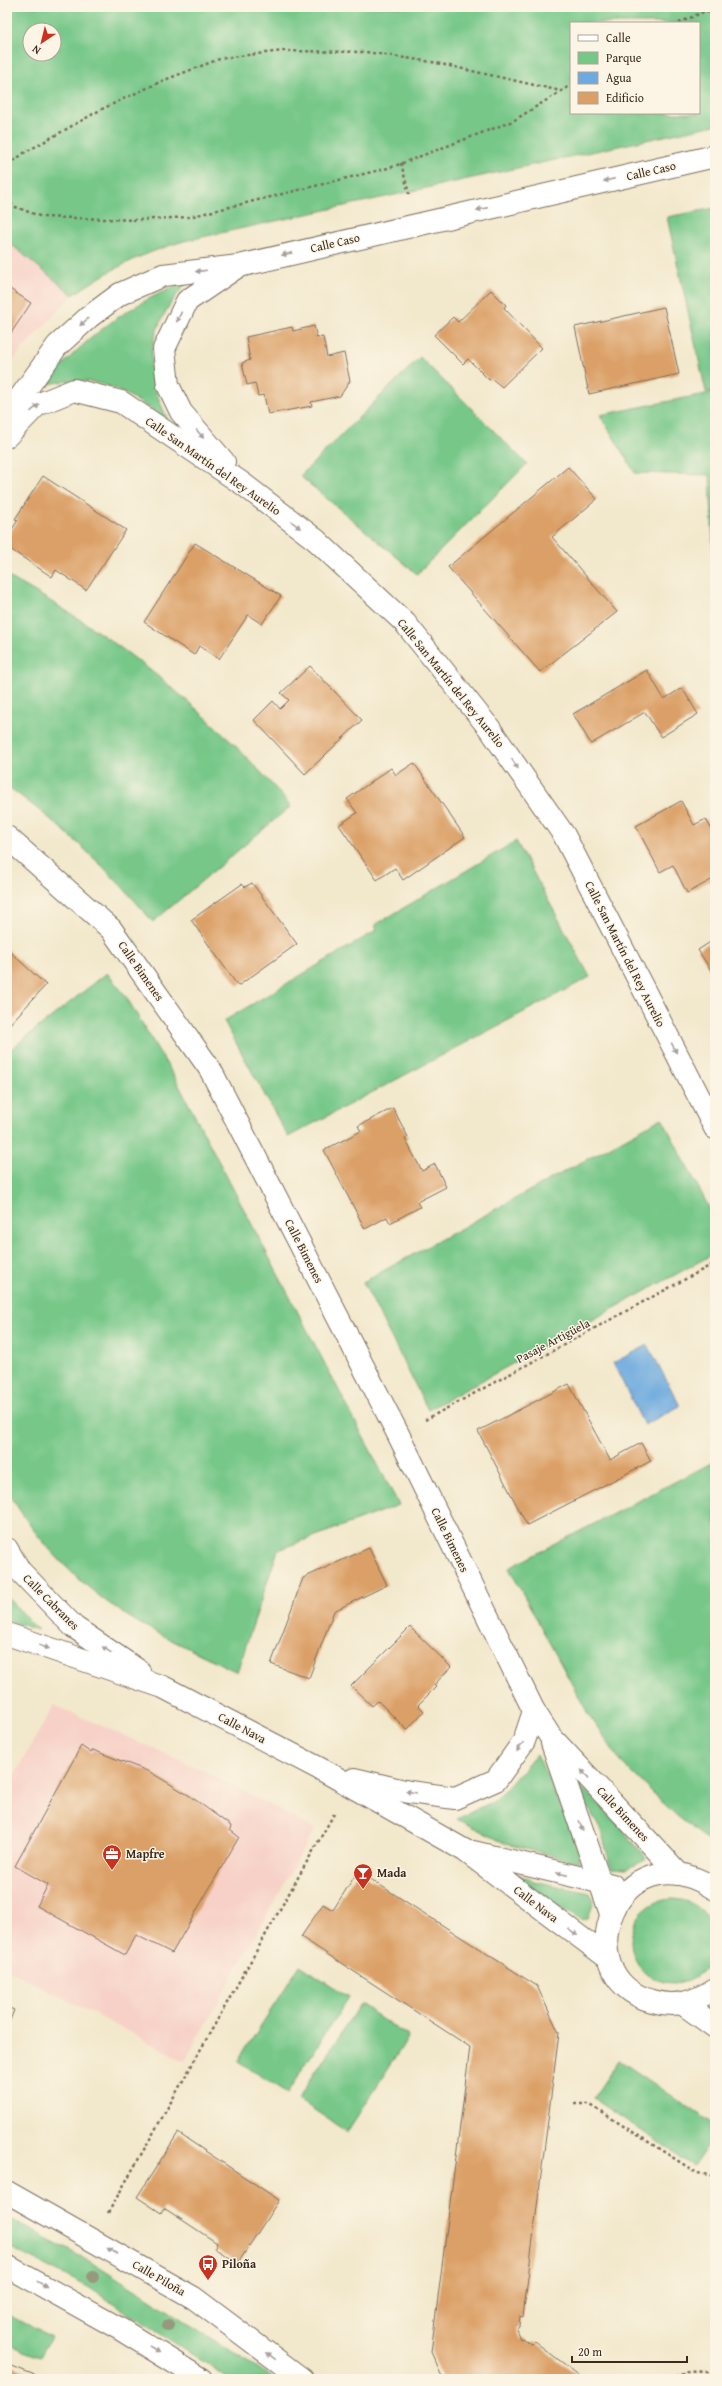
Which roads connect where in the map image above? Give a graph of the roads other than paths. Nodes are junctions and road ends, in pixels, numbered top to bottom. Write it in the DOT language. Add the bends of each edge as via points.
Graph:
graph roads {
  1 [pos="715,156"];
  2 [pos="239,266"];
  3 [pos="7,416"];
  4 [pos="7,436"];
  5 [pos="243,484"];
  6 [pos="7,837"];
  7 [pos="715,1128"];
  8 [pos="7,1549"];
  9 [pos="7,1634"];
  10 [pos="163,1687"];
  11 [pos="534,1711"];
  12 [pos="550,1736"];
  13 [pos="328,1773"];
  14 [pos="464,1850"];
  15 [pos="679,1874"];
  16 [pos="600,1883"];
  17 [pos="628,1889"];
  18 [pos="715,1889"];
  19 [pos="611,1914"];
  20 [pos="608,1958"];
  21 [pos="715,1989"];
  22 [pos="683,2004"];
  23 [pos="715,2027"];
  24 [pos="7,2192"];
  25 [pos="7,2266"];
  26 [pos="201,2379"];
  27 [pos="302,2379"];
  1 -- 2 [label="street, Calle Caso, one-way" via="416,223"];
  2 -- 3 [label="street, Calle Caso, one-way" via="163,275 120,294 57,346"];
  2 -- 5 [label="street, one-way" via="187,301 164,349 168,385 181,412"];
  4 -- 5 [label="street, Calle San Martín del Rey Aurelio, one-way" via="36,405 74,390 121,402"];
  5 -- 7 [label="street, Calle San Martín del Rey Aurelio, one-way" via="316,540 405,623 490,729 564,836"];
  6 -- 11 [label="street, Calle Bimenes" via="111,929 210,1069 398,1434"];
  10 -- 8 [label="street, Calle Cabranes, one-way" via="74,1627 20,1571"];
  9 -- 10 [label="street, Calle Nava, one-way"];
  10 -- 13 [label="street, Calle Nava"];
  11 -- 12 [label="street, Calle Bimenes"];
  11 -- 13 [label="street, one-way" via="524,1741 496,1780 455,1798 409,1792"];
  15 -- 12 [label="street, Calle Bimenes, one-way"];
  12 -- 16 [label="street, Calle Bimenes, one-way"];
  13 -- 14 [label="street, Calle Nava"];
  16 -- 14 [label="street, Calle Nava, one-way"];
  14 -- 20 [label="street, Calle Nava, one-way"];
  15 -- 17 [label="street" via="661,1874 644,1879"];
  15 -- 18 [label="street" via="699,1879"];
  16 -- 17 [label="street, Calle Nava"];
  16 -- 19 [label="street, Calle Bimenes"];
  17 -- 19 [label="street" via="618,1900"];
  19 -- 20 [label="street" via="606,1936"];
  20 -- 22 [label="street" via="617,1975 629,1989 646,1999 664,2004"];
  21 -- 22 [label="street" via="701,1998"];
  22 -- 23 [label="street"];
  27 -- 24 [label="street, Calle Piloña, one-way" via="194,2298"];
  25 -- 26 [label="street, one-way" via="114,2325"];
}
